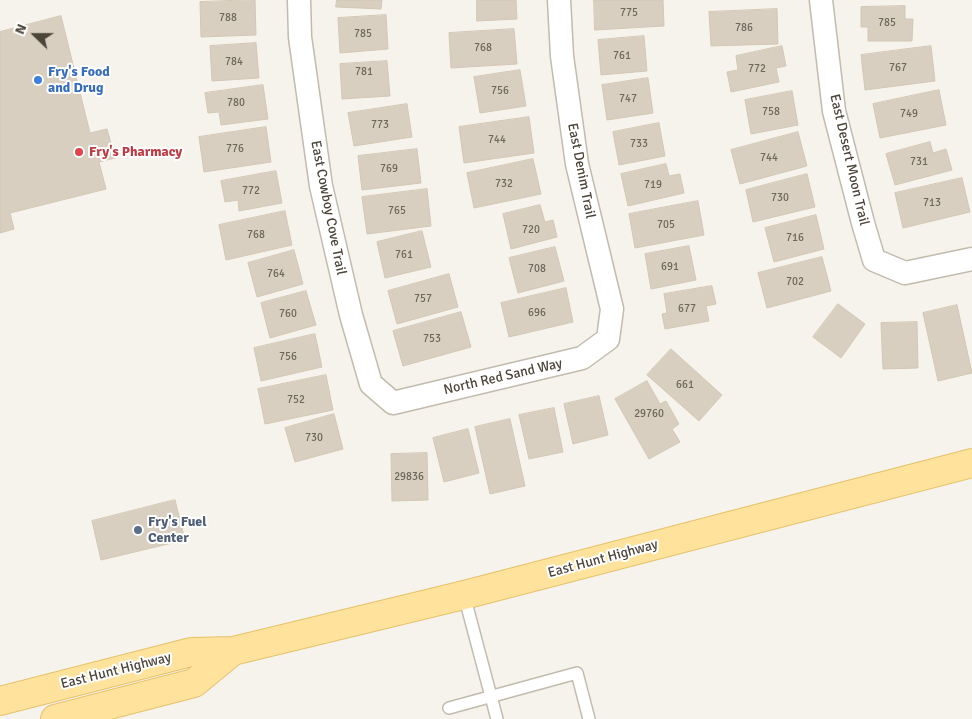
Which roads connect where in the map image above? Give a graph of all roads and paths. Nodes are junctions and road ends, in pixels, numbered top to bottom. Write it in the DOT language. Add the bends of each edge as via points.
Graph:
graph roads {
  1 [pos="300,0"];
  2 [pos="559,0"];
  3 [pos="821,0"];
  4 [pos="972,259"];
  5 [pos="608,339"];
  6 [pos="393,403"];
  7 [pos="972,463"];
  8 [pos="464,595"];
  9 [pos="233,650"];
  10 [pos="491,696"];
  11 [pos="0,701"];
  12 [pos="449,708"];
  13 [pos="55,719"];
  14 [pos="497,719"];
  15 [pos="589,719"];
  1 -- 6 [label="street, East Cowboy Cove Trail" via="300,37 321,186 371,384"];
  2 -- 5 [label="street, East Denim Trail" via="562,56 576,164 612,309"];
  3 -- 4 [label="street, East Desert Moon Trail" via="834,111 874,260 905,273"];
  5 -- 6 [label="street, North Red Sand Way" via="582,358"];
  7 -- 8 [label="main road, East Hunt Highway"];
  8 -- 9 [label="main road, East Hunt Highway"];
  8 -- 10 [label="lane"];
  9 -- 11 [label="main road, East Hunt Highway" via="192,652"];
  9 -- 13 [label="main road, East Hunt Highway" via="194,683"];
  10 -- 12 [label="lane"];
  10 -- 14 [label="lane"];
  10 -- 15 [label="lane" via="576,673"];
}
